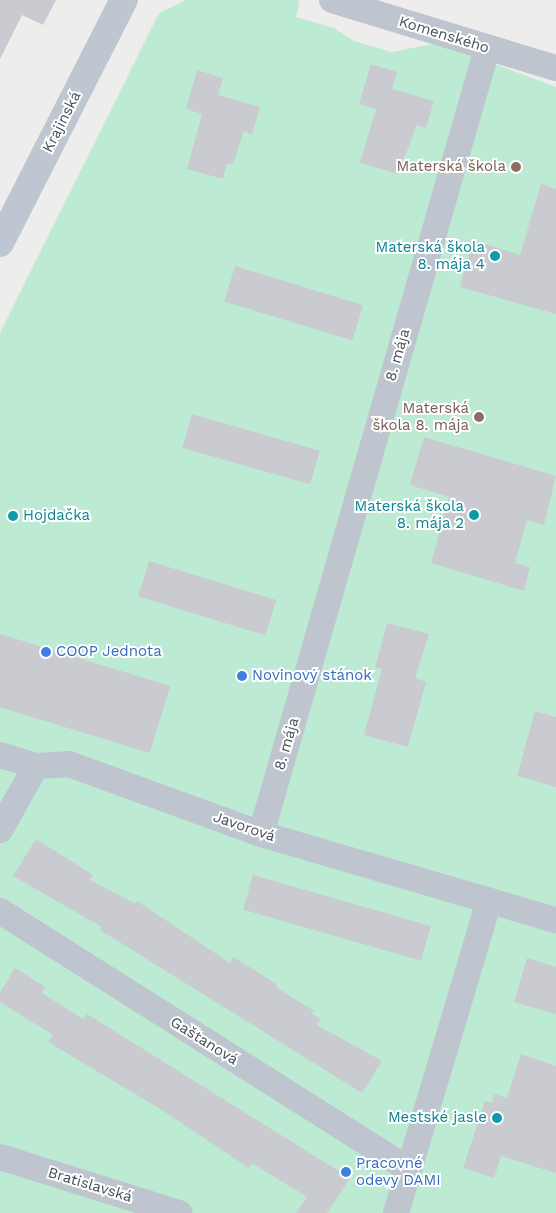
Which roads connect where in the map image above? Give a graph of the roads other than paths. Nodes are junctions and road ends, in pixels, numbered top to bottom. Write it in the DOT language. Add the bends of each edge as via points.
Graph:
graph roads {
  1 [pos="124,0"];
  2 [pos="332,0"];
  3 [pos="488,49"];
  4 [pos="556,68"];
  5 [pos="0,243"];
  6 [pos="0,756"];
  7 [pos="36,766"];
  8 [pos="0,830"];
  9 [pos="261,834"];
  10 [pos="489,901"];
  11 [pos="0,911"];
  12 [pos="556,920"];
  13 [pos="0,1157"];
  14 [pos="408,1170"];
  15 [pos="179,1213"];
  16 [pos="396,1213"];
  1 -- 5 [label="main road, Krajinská"];
  2 -- 3 [label="street, Komenského"];
  3 -- 4 [label="street, Komenského"];
  3 -- 9 [label="street, 8. mája"];
  6 -- 7 [label="street, Javorová"];
  7 -- 8 [label="street"];
  7 -- 9 [label="street, Javorová" via="69,764"];
  9 -- 10 [label="street, Javorová"];
  10 -- 12 [label="street, Javorová"];
  10 -- 14 [label="street"];
  11 -- 14 [label="street, Gaštanová"];
  13 -- 15 [label="street, Bratislavská"];
  14 -- 16 [label="street"];
}
